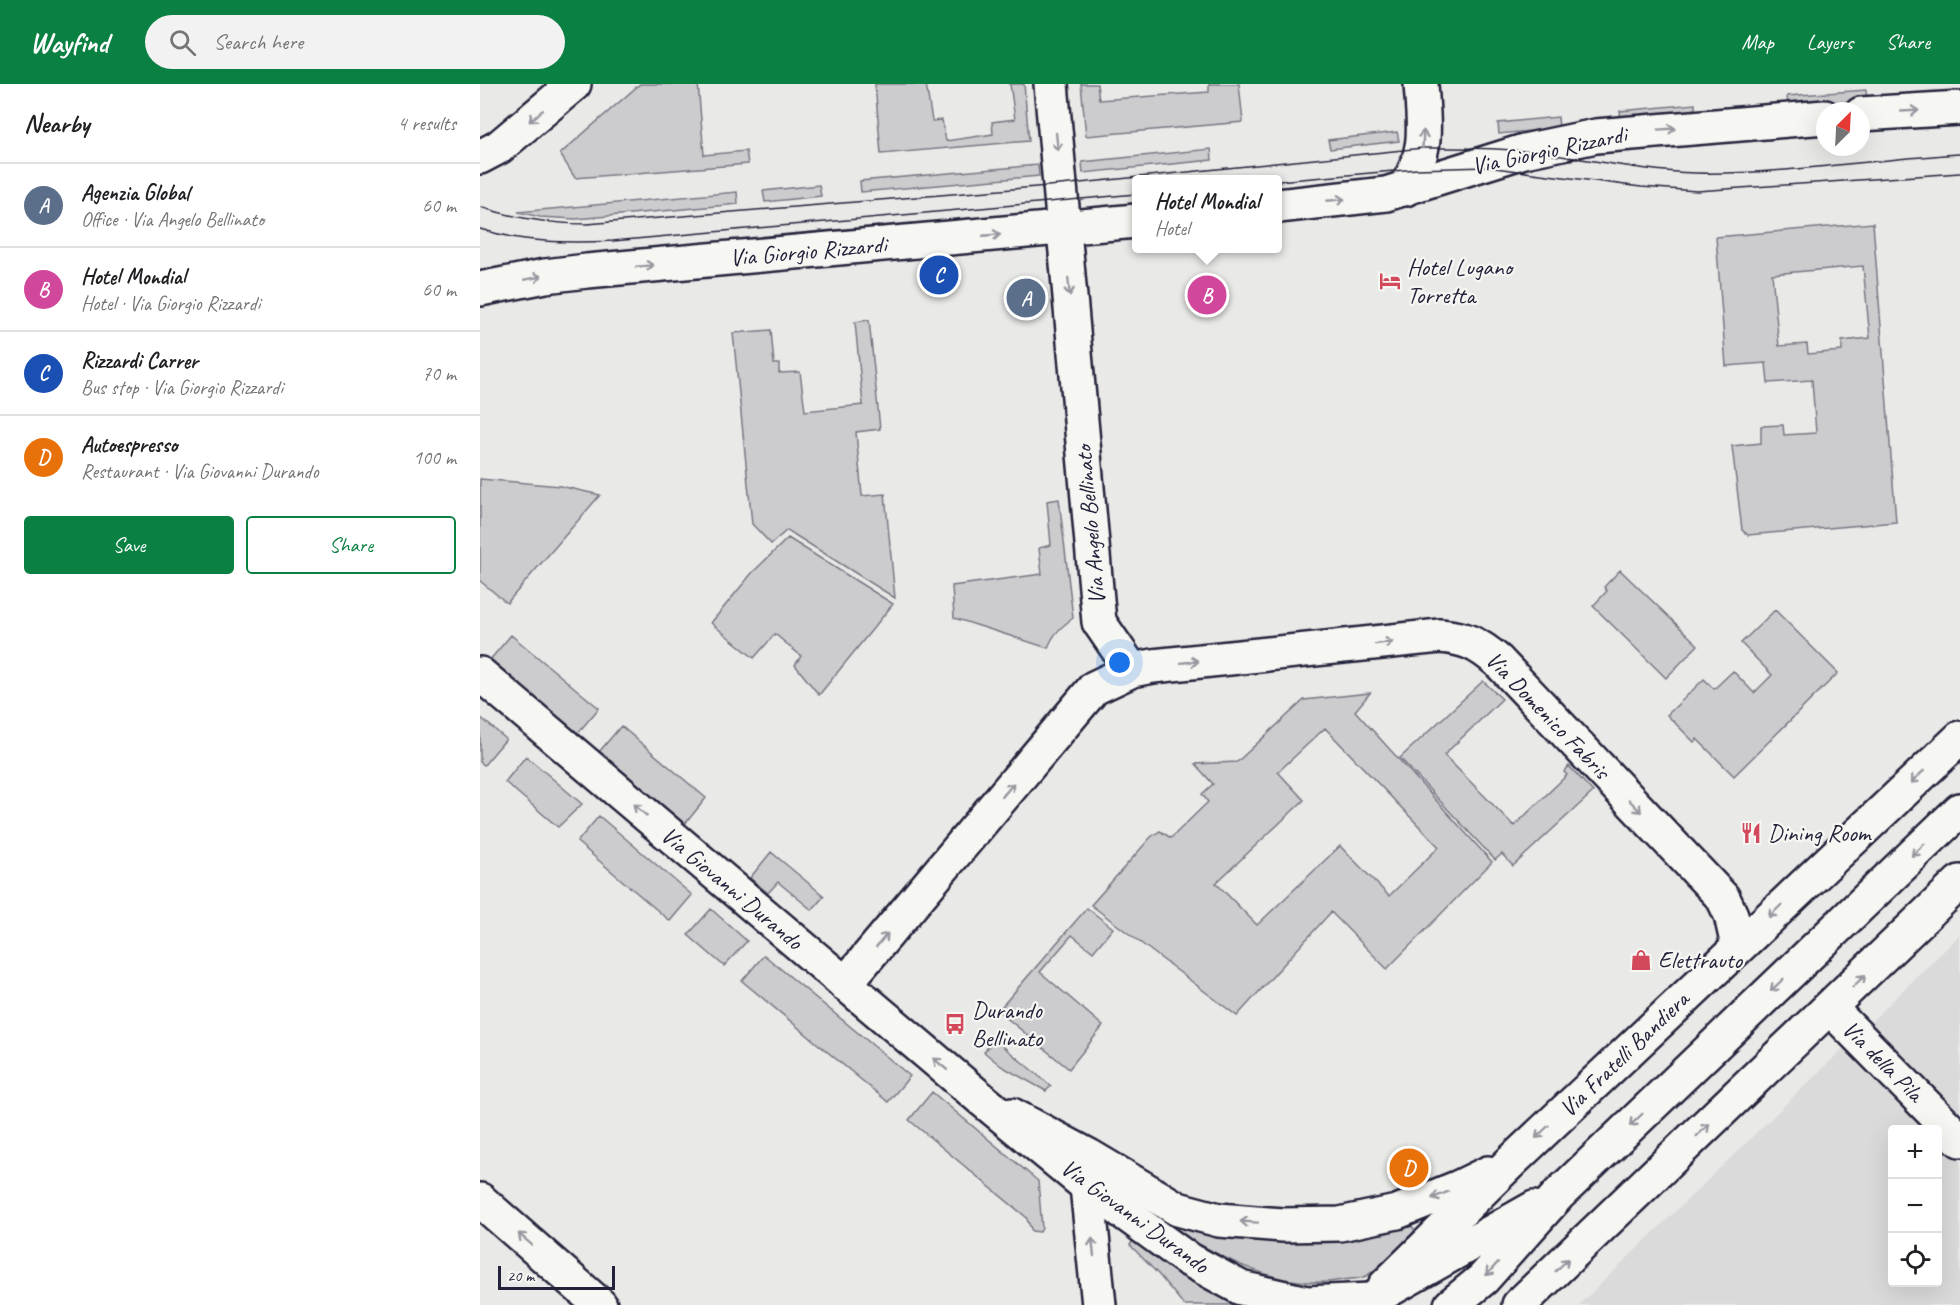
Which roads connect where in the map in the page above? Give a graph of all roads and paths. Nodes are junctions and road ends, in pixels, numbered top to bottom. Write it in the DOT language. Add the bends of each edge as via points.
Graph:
graph roads {
  1 [pos="574,84"];
  2 [pos="1051,84"];
  3 [pos="1421,84"];
  4 [pos="1960,108"];
  5 [pos="1870,113"];
  6 [pos="1816,118"];
  7 [pos="480,157"];
  8 [pos="1405,189"];
  9 [pos="1282,206"];
  10 [pos="1132,221"];
  11 [pos="1064,228"];
  12 [pos="480,288"];
  13 [pos="1132,669"];
  14 [pos="480,674"];
  15 [pos="1960,738"];
  16 [pos="1960,810"];
  17 [pos="1960,882"];
  18 [pos="1738,946"];
  19 [pos="845,984"];
  20 [pos="1830,1008"];
  21 [pos="985,1102"];
  22 [pos="1960,1140"];
  23 [pos="1512,1161"];
  24 [pos="1087,1186"];
  25 [pos="1559,1194"];
  26 [pos="480,1200"];
  27 [pos="1369,1303"];
  28 [pos="600,1305"];
  29 [pos="1099,1305"];
  30 [pos="1451,1305"];
  31 [pos="1520,1305"];
  1 -- 7 [label="street, one-way" via="499,147"];
  2 -- 11 [label="street, Via Angelo Bellinato, one-way"];
  8 -- 3 [label="street, one-way" via="1423,148"];
  5 -- 4 [label="street, one-way"];
  8 -- 6 [label="street, Via Giorgio Rizzardi, one-way" via="1524,151 1596,136"];
  9 -- 8 [label="street, Via Giorgio Rizzardi, one-way"];
  10 -- 11 [label="street, Via Giorgio Rizzardi"];
  12 -- 11 [label="street, Via Giorgio Rizzardi, one-way" via="587,271"];
  11 -- 13 [label="street, Via Angelo Bellinato, one-way" via="1099,622"];
  13 -- 18 [label="street, Via Domenico Fabris, one-way" via="1440,636 1458,637 1479,645 1723,898"];
  19 -- 13 [label="street, one-way" via="1094,688"];
  19 -- 14 [label="street, Via Giovanni Durando, one-way"];
  15 -- 18 [label="street, Via Fratelli Bandiera, one-way"];
  16 -- 25 [label="street, one-way"];
  20 -- 17 [label="street, one-way"];
  18 -- 23 [label="street, Via Fratelli Bandiera, one-way"];
  21 -- 19 [label="street, Via Giovanni Durando, one-way"];
  20 -- 22 [label="street, Via della Pila"];
  31 -- 20 [label="street, one-way"];
  23 -- 21 [label="street, Via Giovanni Durando, one-way" via="1397,1212 1340,1224 1219,1220 1178,1209 1082,1152"];
  21 -- 24 [label="street, Via Giovanni Durando"];
  23 -- 27 [label="street, Via Fratelli Bandiera"];
  24 -- 27 [label="street, Via Giovanni Durando" via="1186,1258 1241,1288 1307,1303"];
  29 -- 24 [label="street, one-way"];
  25 -- 27 [label="street"];
  25 -- 30 [label="street, one-way" via="1483,1279"];
  28 -- 26 [label="street, one-way"];
}
